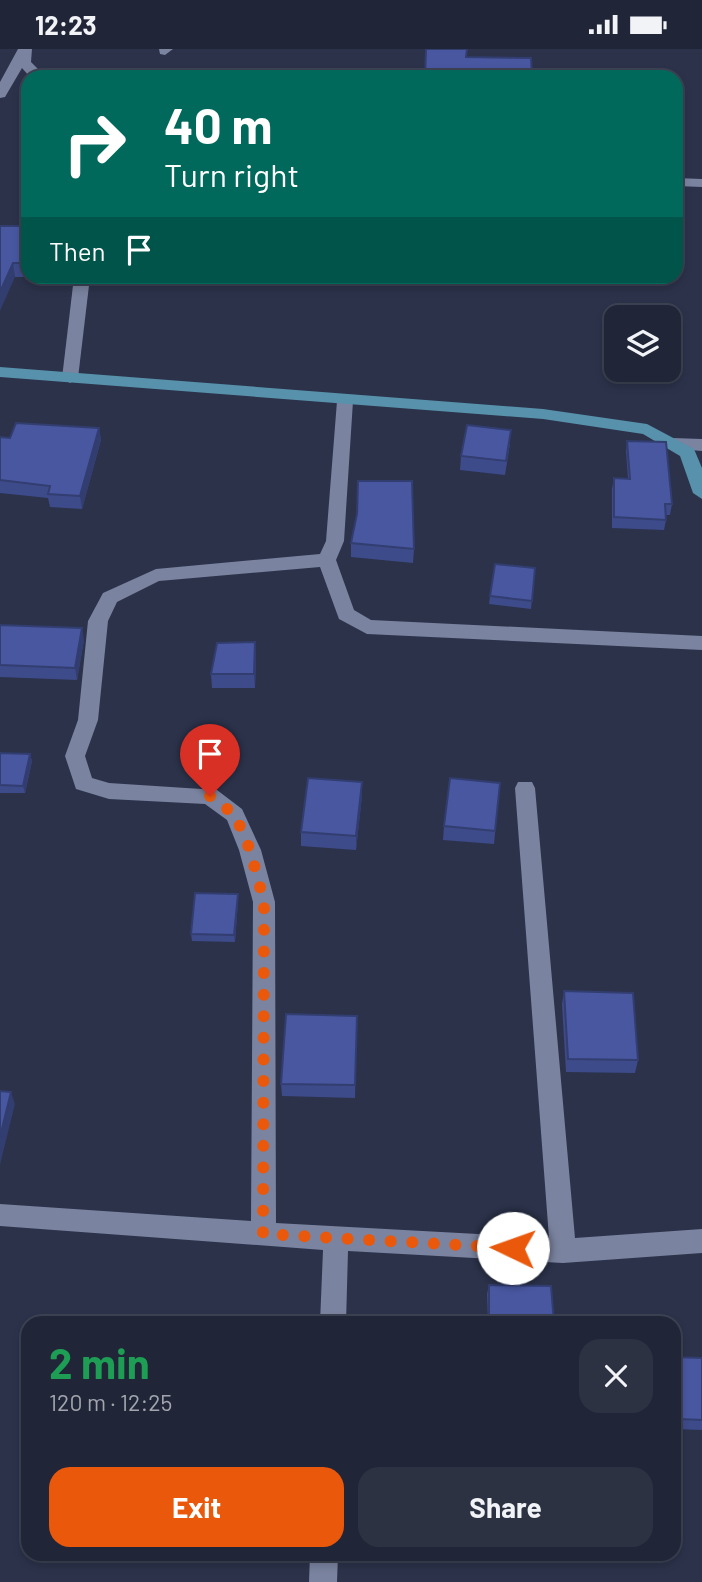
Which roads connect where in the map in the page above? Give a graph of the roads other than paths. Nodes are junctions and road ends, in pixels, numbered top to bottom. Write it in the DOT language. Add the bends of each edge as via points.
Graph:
graph roads {
  1 [pos="24,53"];
  2 [pos="30,70"];
  3 [pos="0,94"];
  4 [pos="683,182"];
  5 [pos="702,183"];
  6 [pos="81,284"];
  7 [pos="0,372"];
  8 [pos="70,378"];
  9 [pos="345,401"];
  10 [pos="673,444"];
  11 [pos="702,445"];
  12 [pos="702,493"];
  13 [pos="327,560"];
  14 [pos="702,643"];
  15 [pos="524,787"];
  16 [pos="0,1215"];
  17 [pos="263,1234"];
  18 [pos="336,1239"];
  19 [pos="702,1241"];
  20 [pos="564,1251"];
  21 [pos="333,1316"];
  22 [pos="324,1561"];
  23 [pos="323,1582"];
  1 -- 2 [label="street"];
  1 -- 3 [label="street"];
  4 -- 5 [label="street"];
  6 -- 8 [label="street"];
  7 -- 8 [label="main road"];
  8 -- 9 [label="main road"];
  9 -- 10 [label="main road" via="543,414 647,429"];
  9 -- 13 [label="street" via="335,541"];
  10 -- 11 [label="street"];
  10 -- 12 [label="main road" via="688,453"];
  13 -- 14 [label="street" via="346,614 367,627"];
  13 -- 17 [label="street" via="156,575 110,598 91,628 88,720 75,756 83,783 108,791 210,796 235,815 264,902"];
  15 -- 20 [label="street"];
  16 -- 17 [label="street"];
  17 -- 18 [label="street"];
  18 -- 20 [label="street"];
  18 -- 21 [label="street"];
  19 -- 20 [label="street"];
  22 -- 23 [label="street"];
}
